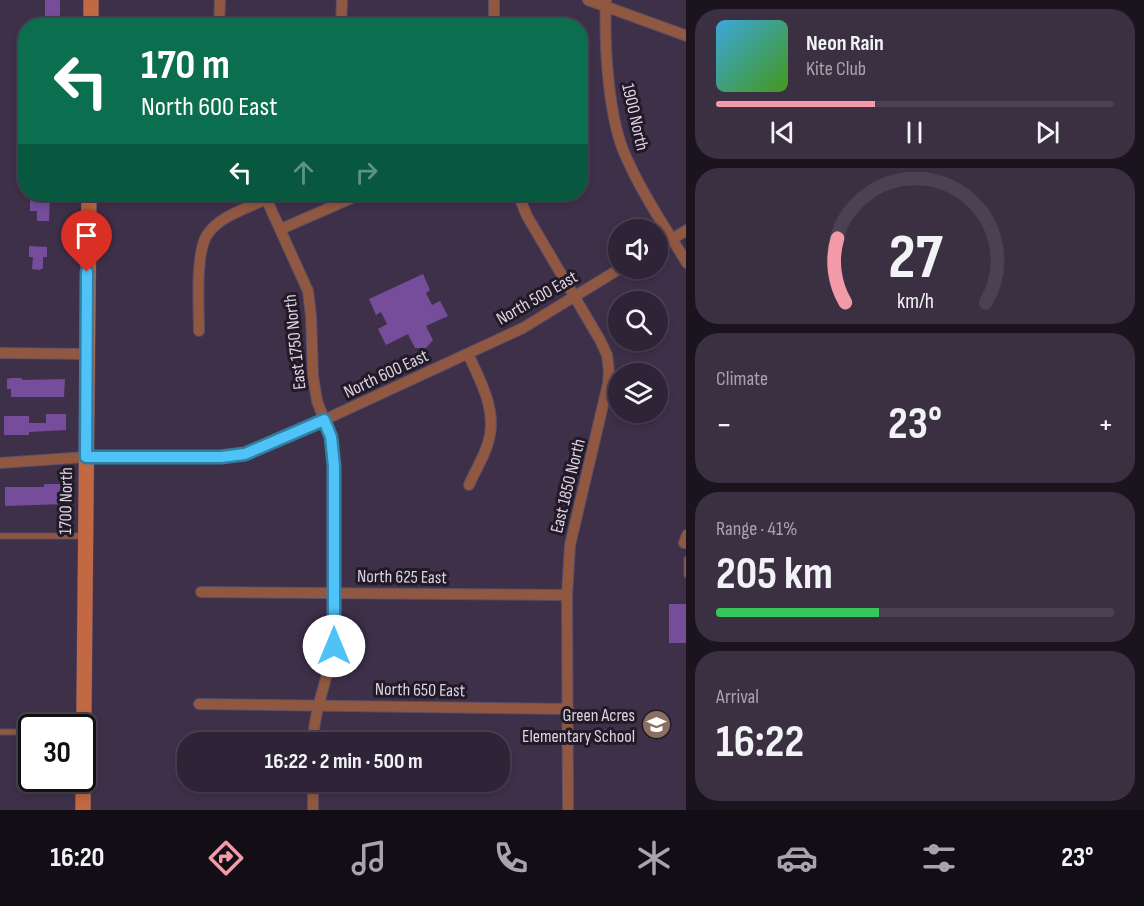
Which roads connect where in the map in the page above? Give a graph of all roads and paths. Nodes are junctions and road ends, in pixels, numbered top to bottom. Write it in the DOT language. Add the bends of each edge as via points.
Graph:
graph roads {
  1 [pos="91,0"];
  2 [pos="220,0"];
  3 [pos="342,0"];
  4 [pos="494,0"];
  5 [pos="588,0"];
  6 [pos="606,3"];
  7 [pos="91,18"];
  8 [pos="219,18"];
  9 [pos="341,18"];
  10 [pos="494,18"];
  11 [pos="686,36"];
  12 [pos="88,201"];
  13 [pos="256,201"];
  14 [pos="267,201"];
  15 [pos="345,201"];
  16 [pos="521,201"];
  17 [pos="281,229"];
  18 [pos="686,231"];
  19 [pos="672,239"];
  20 [pos="668,241"];
  21 [pos="686,261"];
  22 [pos="608,276"];
  23 [pos="574,296"];
  24 [pos="199,332"];
  25 [pos="0,353"];
  26 [pos="87,354"];
  27 [pos="468,354"];
  28 [pos="324,420"];
  29 [pos="86,457"];
  30 [pos="0,463"];
  31 [pos="469,485"];
  32 [pos="0,536"];
  33 [pos="85,536"];
  34 [pos="201,592"];
  35 [pos="334,593"];
  36 [pos="567,595"];
  37 [pos="199,704"];
  38 [pos="318,706"];
  39 [pos="568,709"];
  40 [pos="83,714"];
  41 [pos="0,732"];
  42 [pos="18,732"];
  43 [pos="314,732"];
  44 [pos="83,792"];
  45 [pos="313,792"];
  46 [pos="83,810"];
  47 [pos="313,810"];
  48 [pos="568,810"];
  1 -- 7 [label="street"];
  2 -- 8 [label="street"];
  3 -- 9 [label="street"];
  4 -- 10 [label="street"];
  5 -- 6 [label="street"];
  6 -- 11 [label="street"];
  6 -- 19 [label="street, 1900 North" via="613,113 626,158"];
  12 -- 26 [label="street, 1700 North"];
  13 -- 24 [label="street" via="224,219 207,235 199,266"];
  14 -- 17 [label="street, East 1750 North"];
  15 -- 17 [label="street"];
  16 -- 23 [label="street, East 1850 North"];
  17 -- 28 [label="street, East 1750 North" via="308,291 313,376"];
  18 -- 19 [label="street"];
  19 -- 20 [label="street"];
  19 -- 21 [label="street, 1900 North"];
  22 -- 23 [label="street, North 500 East"];
  23 -- 27 [label="street, North 500 East" via="523,328"];
  23 -- 36 [label="street, East 1850 North" via="607,355 609,372 605,404 570,545"];
  25 -- 26 [label="street"];
  26 -- 29 [label="street, 1700 North"];
  27 -- 28 [label="street, North 600 East"];
  27 -- 31 [label="street" via="488,398 492,422 489,442"];
  28 -- 29 [label="street, North 600 East" via="245,454"];
  28 -- 35 [label="street, East 1750 North" via="331,437 334,466"];
  29 -- 30 [label="street, North 600 East"];
  29 -- 33 [label="street, 1700 North"];
  32 -- 33 [label="lane"];
  33 -- 40 [label="street, 1700 North"];
  34 -- 35 [label="street, North 625 East"];
  35 -- 36 [label="street, North 625 East"];
  35 -- 38 [label="street, East 1750 North" via="334,646"];
  36 -- 39 [label="street, East 1850 North"];
  37 -- 38 [label="street, North 650 East"];
  38 -- 39 [label="street, North 650 East"];
  38 -- 43 [label="street, East 1750 North"];
  39 -- 48 [label="street, East 1850 North"];
  41 -- 42 [label="lane"];
  44 -- 46 [label="street, 1700 North"];
  45 -- 47 [label="street"];
}
